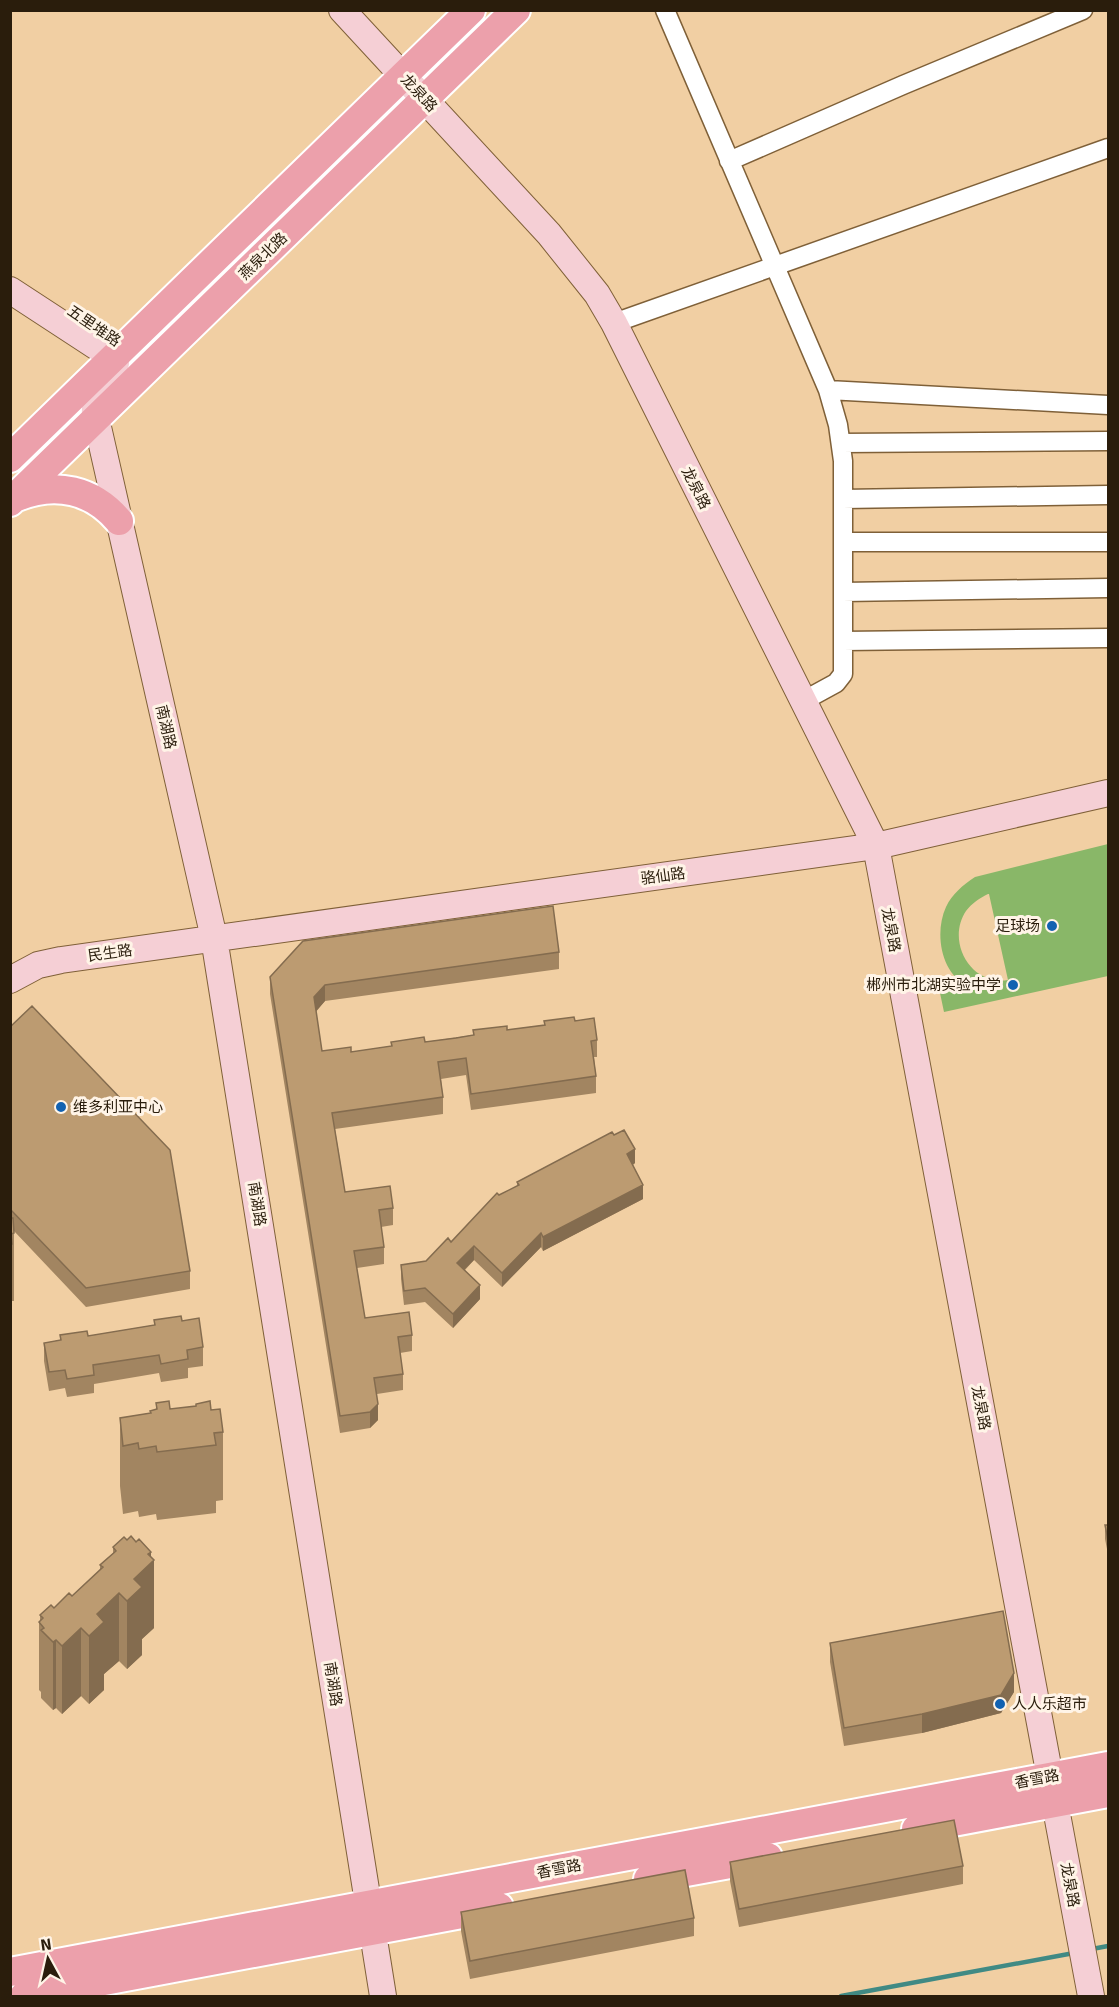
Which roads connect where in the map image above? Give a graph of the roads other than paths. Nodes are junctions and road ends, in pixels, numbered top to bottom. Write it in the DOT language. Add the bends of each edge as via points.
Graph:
graph roads {
  1 [pos="342,10"];
  2 [pos="471,10"];
  3 [pos="516,10"];
  4 [pos="665,10"];
  5 [pos="1083,10"];
  6 [pos="403,76"];
  7 [pos="424,99"];
  8 [pos="1108,148"];
  9 [pos="729,160"];
  10 [pos="774,266"];
  11 [pos="10,270"];
  12 [pos="10,290"];
  13 [pos="614,323"];
  14 [pos="119,352"];
  15 [pos="828,390"];
  16 [pos="1108,405"];
  17 [pos="96,419"];
  18 [pos="1108,441"];
  19 [pos="841,443"];
  20 [pos="10,458"];
  21 [pos="1108,495"];
  22 [pos="843,499"];
  23 [pos="13,500"];
  24 [pos="120,521"];
  25 [pos="843,542"];
  26 [pos="1108,542"];
  27 [pos="1108,588"];
  28 [pos="843,592"];
  29 [pos="1108,638"];
  30 [pos="843,641"];
  31 [pos="803,701"];
  32 [pos="1108,794"];
  33 [pos="876,846"];
  34 [pos="214,938"];
  35 [pos="10,980"];
  36 [pos="1108,1766"];
  37 [pos="1052,1790"];
  38 [pos="1108,1793"];
  39 [pos="893,1833"];
  40 [pos="789,1853"];
  41 [pos="627,1883"];
  42 [pos="523,1902"];
  43 [pos="371,1918"];
  44 [pos="10,1972"];
  45 [pos="1089,1987"];
  46 [pos="24,1996"];
  47 [pos="383,1996"];
  1 -- 6 [label="main road, 龙泉路"];
  2 -- 6 [label="main road, 燕泉北路"];
  3 -- 7 [label="main road, 燕泉北路"];
  4 -- 9 [label="street"];
  5 -- 9 [label="street"];
  6 -- 7 [label="main road, 龙泉路"];
  6 -- 14 [label="main road, 燕泉北路"];
  7 -- 13 [label="main road, 龙泉路" via="573,262"];
  7 -- 17 [label="main road, 燕泉北路"];
  8 -- 10 [label="street"];
  9 -- 10 [label="street"];
  10 -- 13 [label="street"];
  10 -- 15 [label="street"];
  11 -- 14 [label="main road, 五里堆路"];
  12 -- 14 [label="main road, 五里堆路"];
  13 -- 31 [label="main road, 龙泉路"];
  14 -- 17 [label="main road, 五里堆路" via="131,356 130,366 96,405"];
  14 -- 20 [label="main road, 燕泉北路"];
  15 -- 16 [label="street"];
  15 -- 19 [label="street"];
  17 -- 23 [label="main road, 燕泉北路"];
  17 -- 24 [label="main road, 南湖路"];
  18 -- 19 [label="street"];
  19 -- 22 [label="street"];
  21 -- 22 [label="street"];
  22 -- 25 [label="street"];
  23 -- 24 [label="main road" via="41,489 68,489 102,504"];
  24 -- 34 [label="main road, 南湖路"];
  25 -- 26 [label="street"];
  25 -- 28 [label="street"];
  27 -- 28 [label="street"];
  28 -- 30 [label="street"];
  29 -- 30 [label="street"];
  30 -- 31 [label="street" via="842,678"];
  31 -- 33 [label="main road, 龙泉路"];
  32 -- 33 [label="main road, 骆仙路"];
  33 -- 34 [label="main road, 骆仙路"];
  33 -- 37 [label="main road, 龙泉路"];
  34 -- 35 [label="main road, 民生路" via="61,960 38,965"];
  34 -- 43 [label="main road, 南湖路"];
  36 -- 37 [label="main road, 香雪路"];
  37 -- 38 [label="main road, 香雪路"];
  37 -- 39 [label="main road, 香雪路"];
  37 -- 43 [label="main road, 香雪路"];
  37 -- 45 [label="main road, 龙泉路"];
  40 -- 41 [label="main road"];
  42 -- 43 [label="main road, 香雪路"];
  43 -- 44 [label="main road, 香雪路"];
  43 -- 46 [label="main road, 香雪路"];
  43 -- 47 [label="main road, 南湖路"];
}
